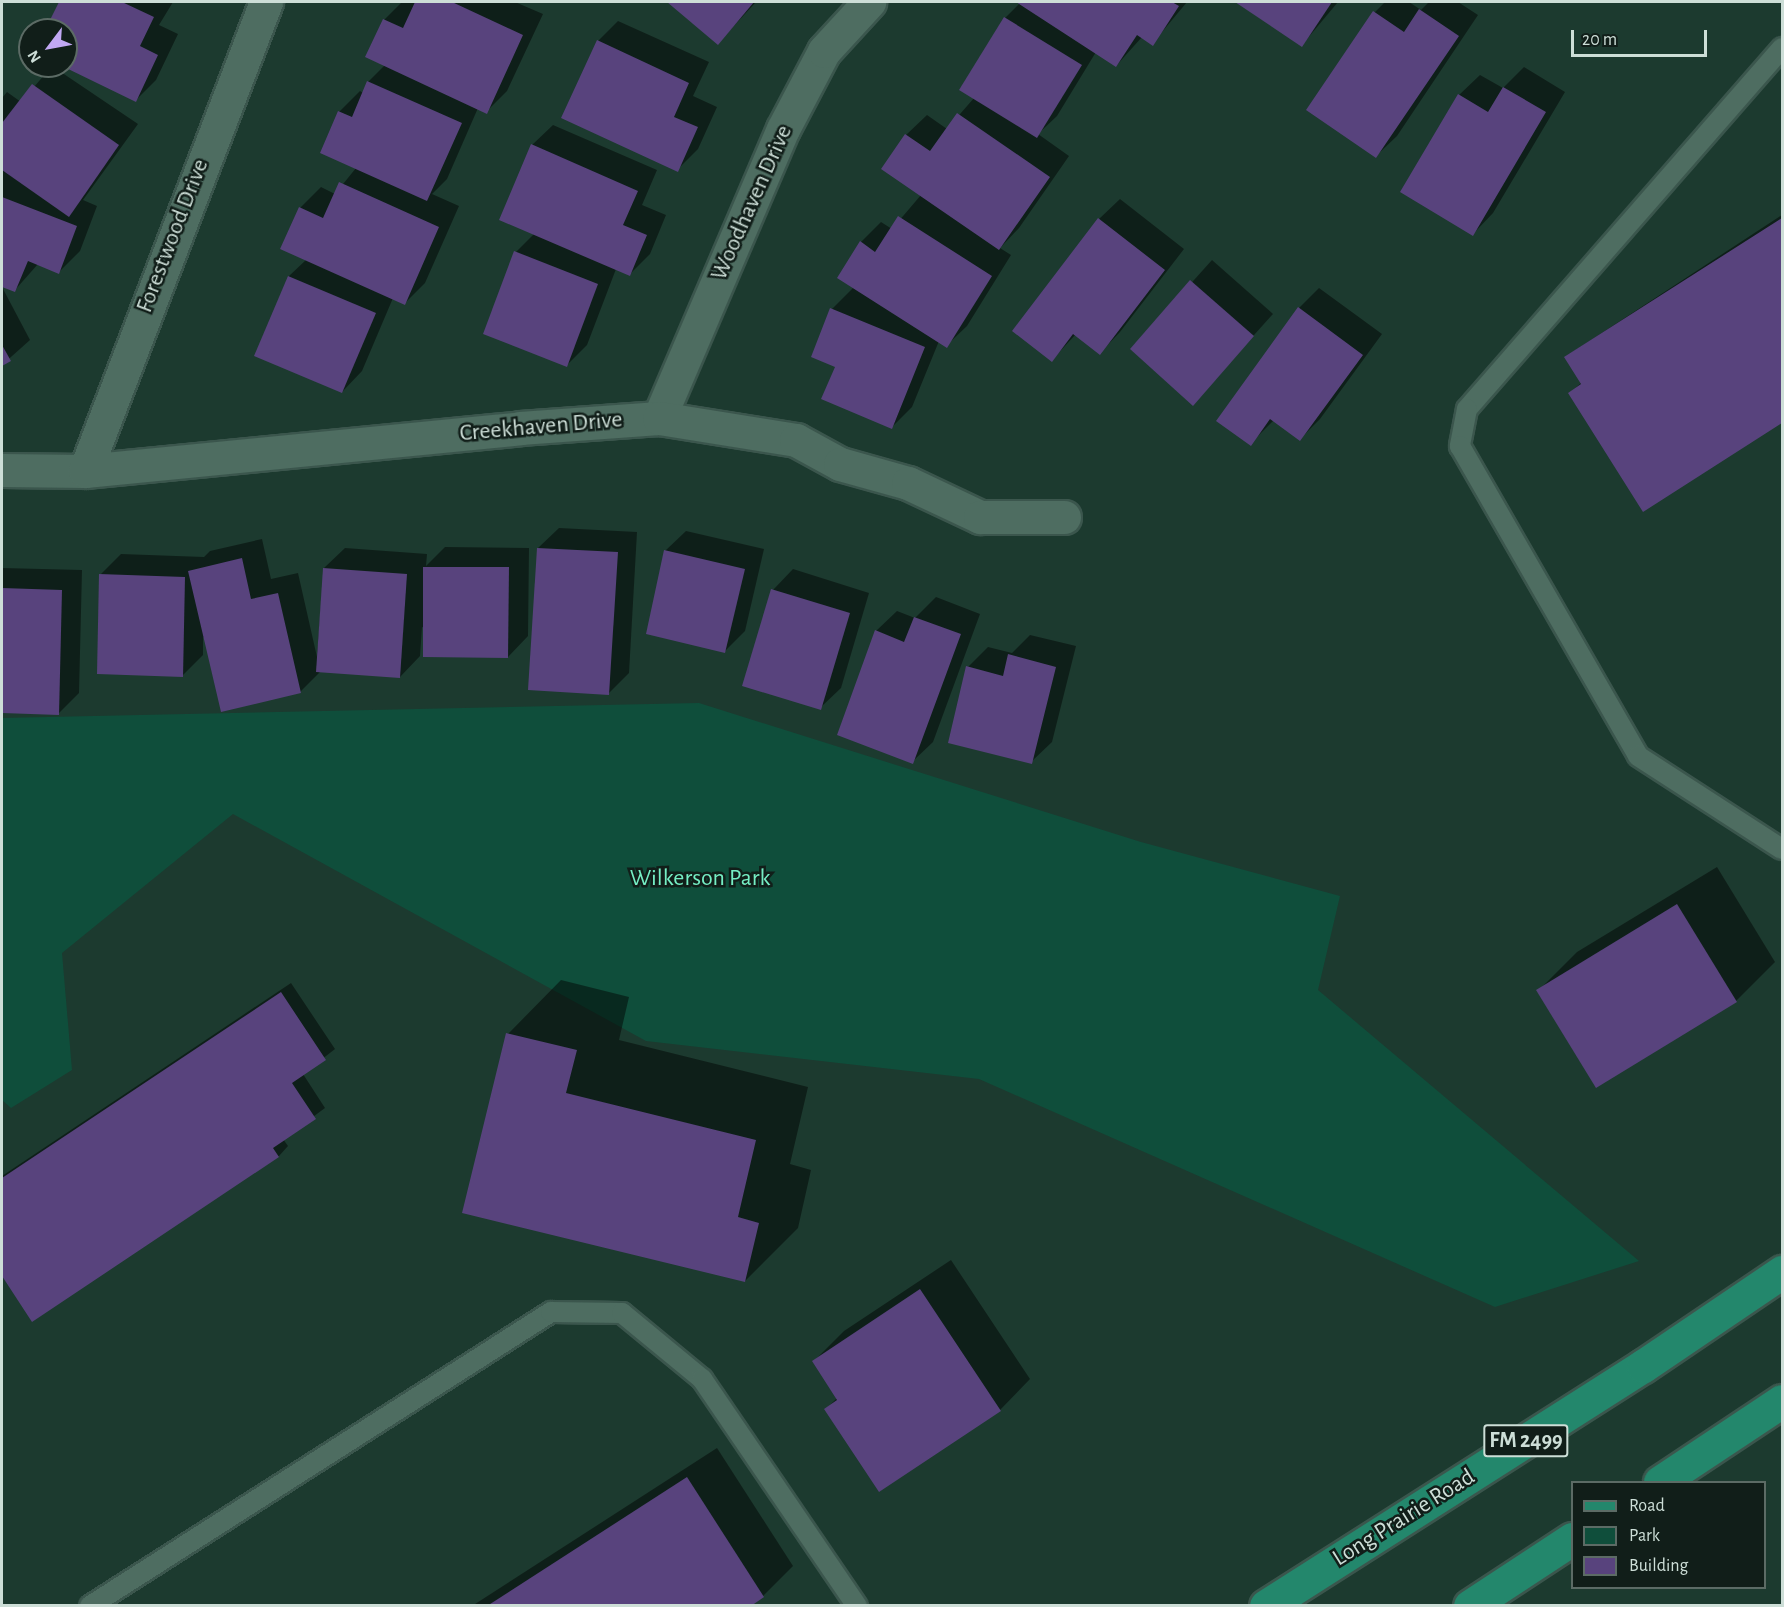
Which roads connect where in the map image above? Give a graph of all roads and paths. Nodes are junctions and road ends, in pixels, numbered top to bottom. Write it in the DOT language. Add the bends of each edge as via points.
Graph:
graph roads {
  1 [pos="266,2"];
  2 [pos="869,2"];
  3 [pos="1782,48"];
  4 [pos="659,418"];
  5 [pos="2,470"];
  6 [pos="85,471"];
  7 [pos="1064,517"];
  8 [pos="1782,849"];
  9 [pos="1782,1272"];
  10 [pos="1782,1401"];
  11 [pos="1662,1481"];
  12 [pos="1571,1540"];
  13 [pos="90,1605"];
  14 [pos="857,1605"];
  15 [pos="1266,1605"];
  16 [pos="1470,1605"];
  1 -- 6 [label="street, Forestwood Drive"];
  2 -- 4 [label="street, Woodhaven Drive" via="824,51 783,129"];
  3 -- 8 [label="lane" via="1467,408 1460,446 1638,756"];
  4 -- 6 [label="street, Creekhaven Drive"];
  4 -- 7 [label="street, Creekhaven Drive" via="796,440 840,464 908,483 980,516"];
  5 -- 6 [label="street, Creekhaven Drive"];
  9 -- 15 [label="main road, Long Prairie Road / FM 2499" via="1643,1366"];
  10 -- 11 [label="main road"];
  12 -- 16 [label="main road"];
  13 -- 14 [label="lane" via="551,1312 622,1313 702,1379"];
}
